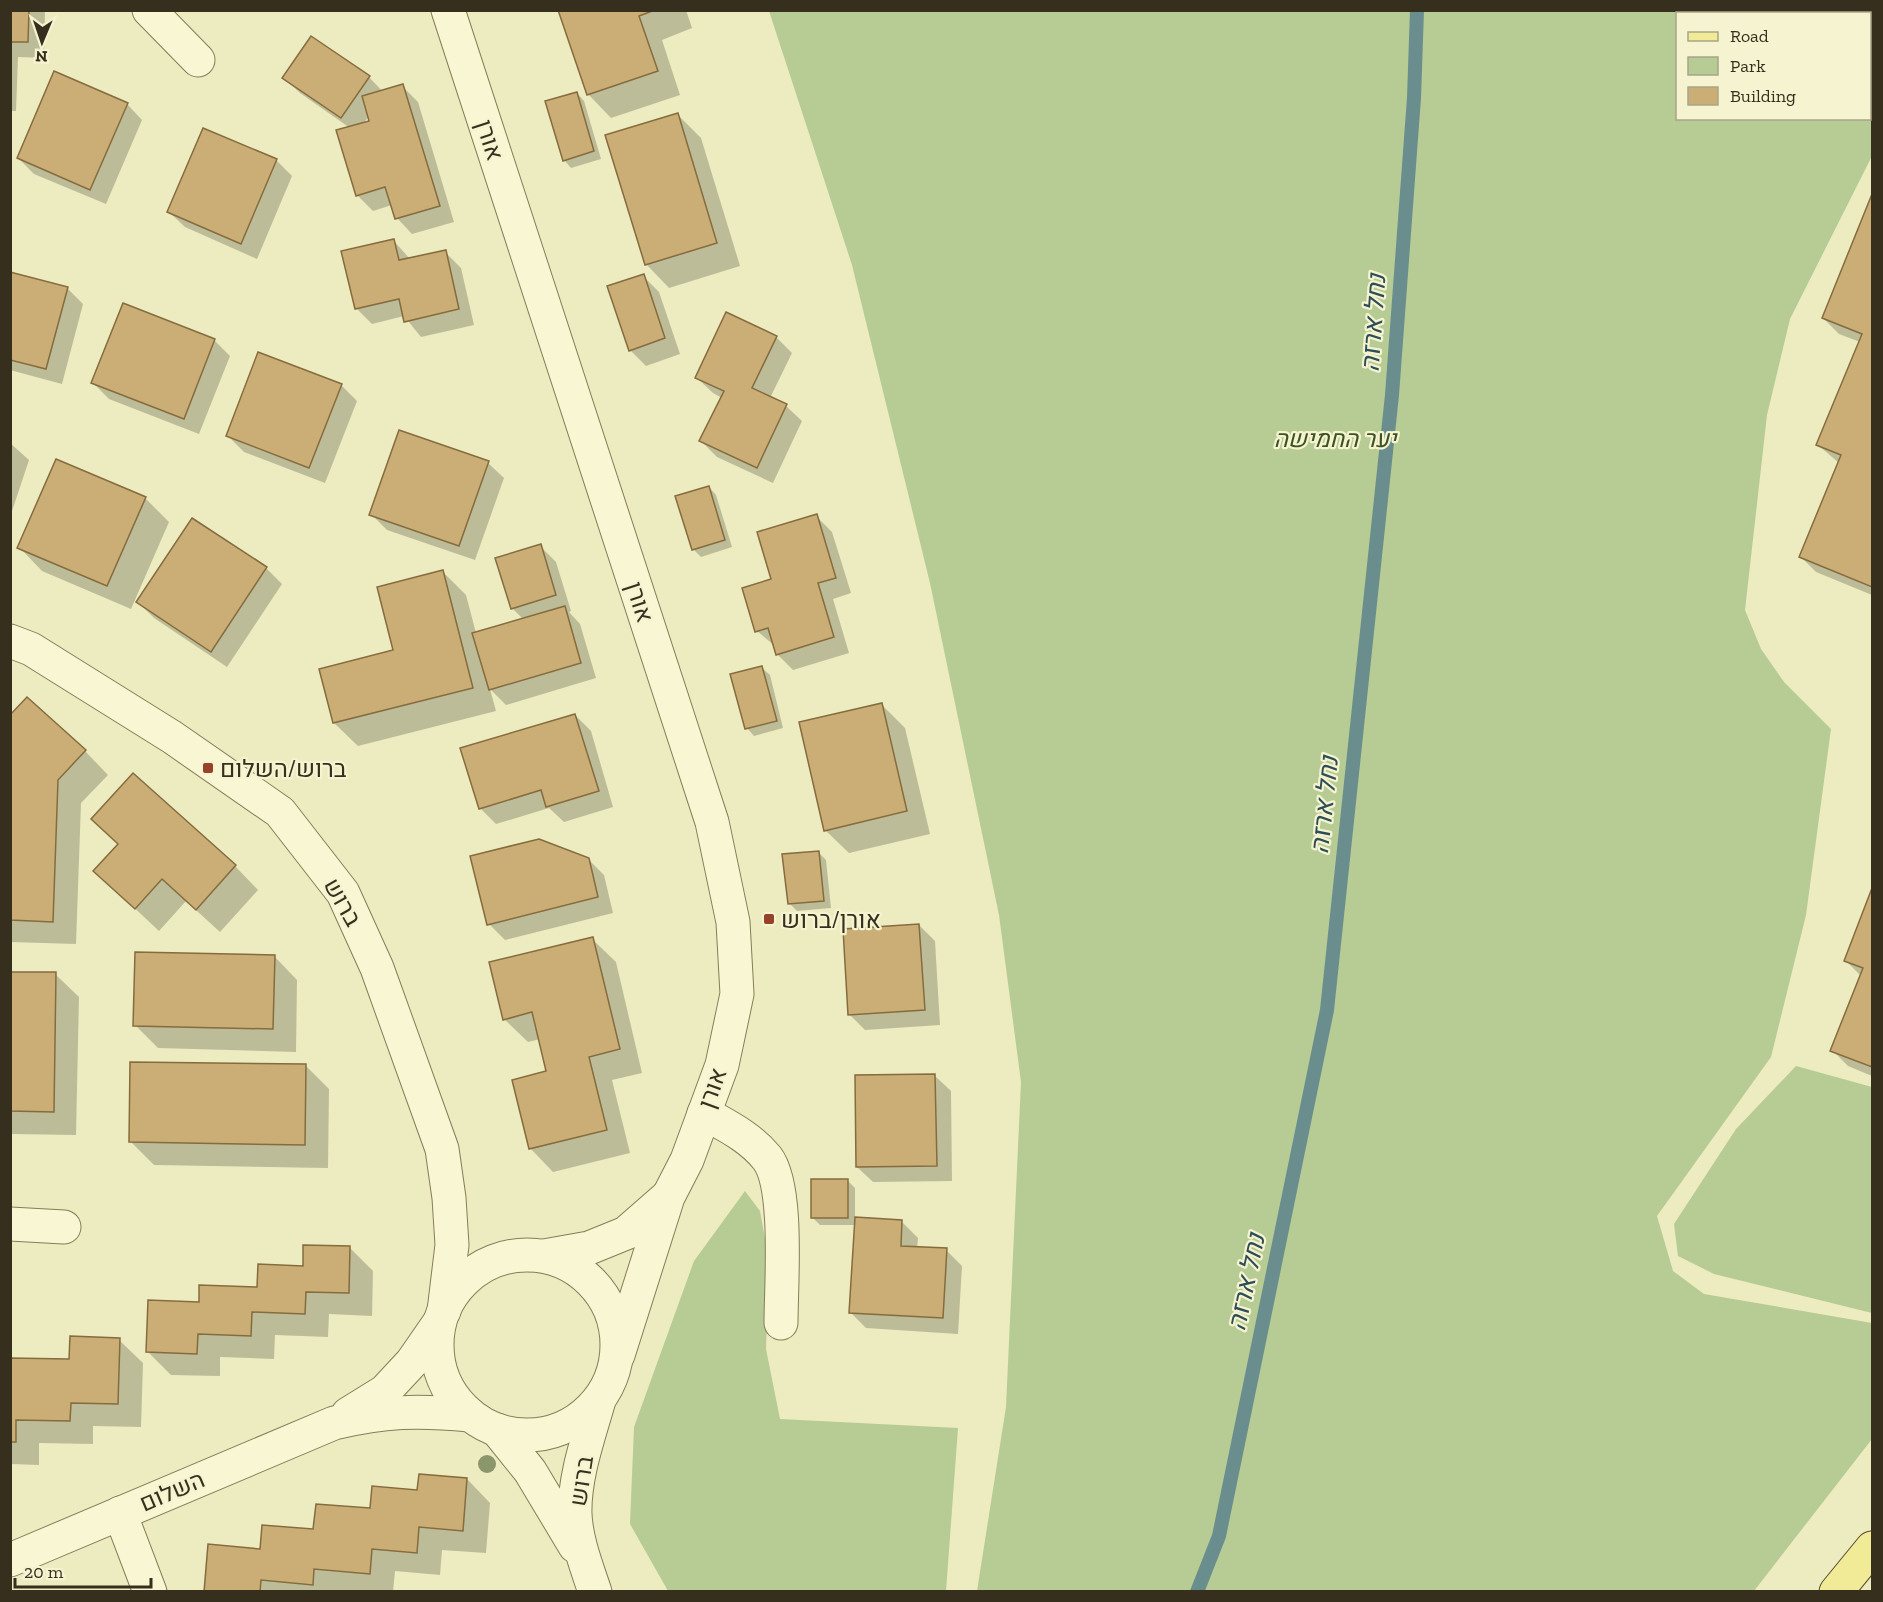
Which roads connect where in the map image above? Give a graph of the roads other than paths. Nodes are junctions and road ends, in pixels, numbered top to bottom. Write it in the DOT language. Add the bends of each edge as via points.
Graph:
graph roads {
  1 [pos="149,10"];
  2 [pos="448,10"];
  3 [pos="198,60"];
  4 [pos="10,640"];
  5 [pos="704,1113"];
  6 [pos="668,1197"];
  7 [pos="10,1224"];
  8 [pos="64,1227"];
  9 [pos="544,1256"];
  10 [pos="441,1317"];
  11 [pos="781,1323"];
  12 [pos="618,1355"];
  13 [pos="599,1400"];
  14 [pos="483,1422"];
  15 [pos="334,1423"];
  16 [pos="120,1513"];
  17 [pos="1872,1548"];
  18 [pos="10,1560"];
  19 [pos="590,1577"];
  20 [pos="150,1592"];
  21 [pos="1836,1592"];
  1 -- 3 [label="street"];
  2 -- 5 [label="street, אורן" via="712,822 734,922 737,994 722,1065"];
  4 -- 10 [label="street, ברוש" via="31,649 172,738 280,812 343,893 378,968 441,1149 450,1198 452,1245"];
  5 -- 6 [label="street, אורן"];
  5 -- 11 [label="street" via="750,1139 769,1160 780,1192"];
  6 -- 9 [label="street, אורן" via="626,1233 589,1248"];
  6 -- 12 [label="street, אורן"];
  7 -- 8 [label="street"];
  9 -- 10 [label="street" via="501,1258 477,1270 457,1288"];
  9 -- 12 [label="street" via="569,1264 591,1280 607,1302 617,1328"];
  10 -- 14 [label="street" via="437,1348 441,1373 452,1396"];
  10 -- 15 [label="street, השלום" via="412,1362 385,1391"];
  12 -- 13 [label="street" via="612,1379"];
  13 -- 14 [label="street" via="579,1419 553,1432 525,1435"];
  13 -- 19 [label="street, ברוש" via="580,1469 575,1515"];
  14 -- 15 [label="street, השלום" via="422,1410 378,1413"];
  14 -- 19 [label="street, ברוש" via="522,1460 547,1496"];
  15 -- 16 [label="street, השלום"];
  16 -- 18 [label="street, השלום"];
  16 -- 20 [label="street"];
  17 -- 21 [label="main road"];
}
